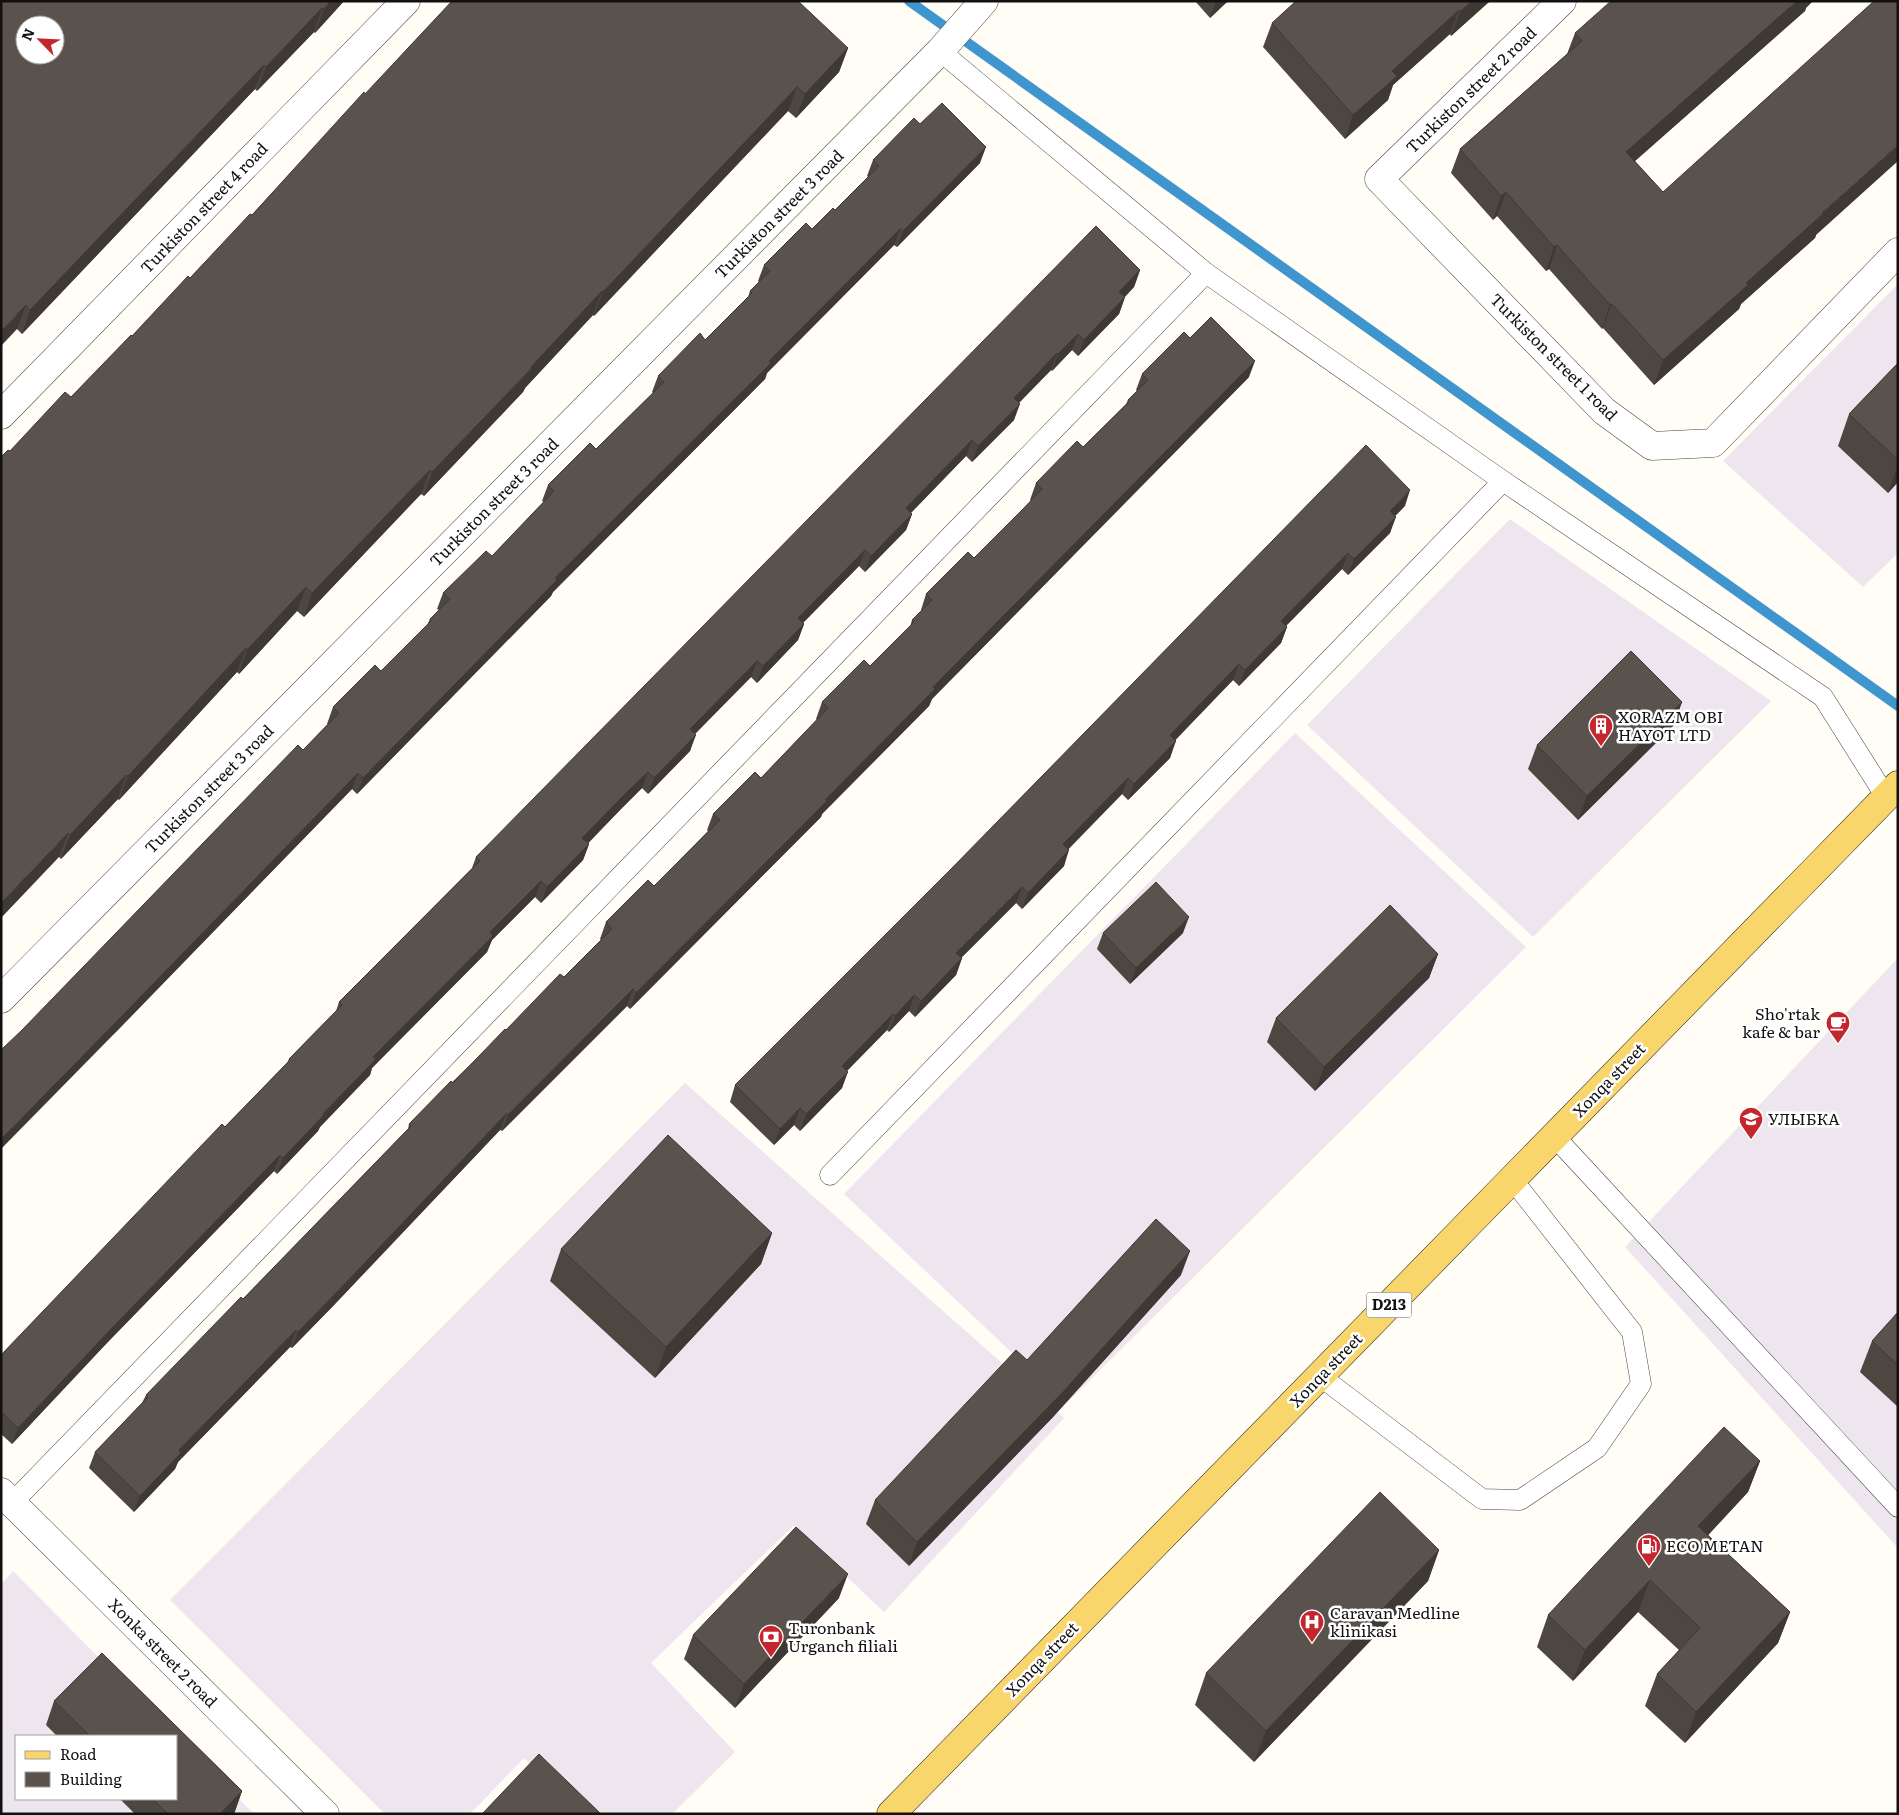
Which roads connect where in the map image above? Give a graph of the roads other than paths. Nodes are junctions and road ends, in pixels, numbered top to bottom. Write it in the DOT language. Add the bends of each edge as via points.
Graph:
graph roads {
  1 [pos="406,1"];
  2 [pos="984,1"];
  3 [pos="1562,1"];
  4 [pos="940,51"];
  5 [pos="1379,178"];
  6 [pos="1898,252"];
  7 [pos="1206,273"];
  8 [pos="1,415"];
  9 [pos="1503,481"];
  10 [pos="1892,791"];
  11 [pos="1,999"];
  12 [pos="1554,1136"];
  13 [pos="830,1175"];
  14 [pos="1512,1179"];
  15 [pos="1320,1376"];
  16 [pos="7,1498"];
  17 [pos="1898,1507"];
  18 [pos="325,1814"];
  19 [pos="891,1814"];
  1 -- 8 [label="street, Turkiston street 4 road"];
  2 -- 4 [label="street, Turkiston street 3 road"];
  3 -- 5 [label="street, Turkiston street 2 road"];
  4 -- 7 [label="lane"];
  4 -- 11 [label="street, Turkiston street 3 road"];
  5 -- 6 [label="street, Turkiston street 1 road" via="1604,412 1652,446 1713,443"];
  7 -- 9 [label="lane"];
  7 -- 16 [label="lane"];
  9 -- 10 [label="lane" via="1823,697"];
  9 -- 13 [label="lane"];
  10 -- 12 [label="main road, Xonqa street / D213"];
  12 -- 14 [label="main road, Xonqa street / D213"];
  12 -- 17 [label="lane"];
  14 -- 15 [label="main road, Xonqa street / D213"];
  14 -- 15 [label="lane" via="1632,1332 1641,1384 1597,1448 1520,1500 1482,1499"];
  15 -- 19 [label="main road, Xonqa street / D213"];
  16 -- 18 [label="street, Xonka street 2 road"];
}
